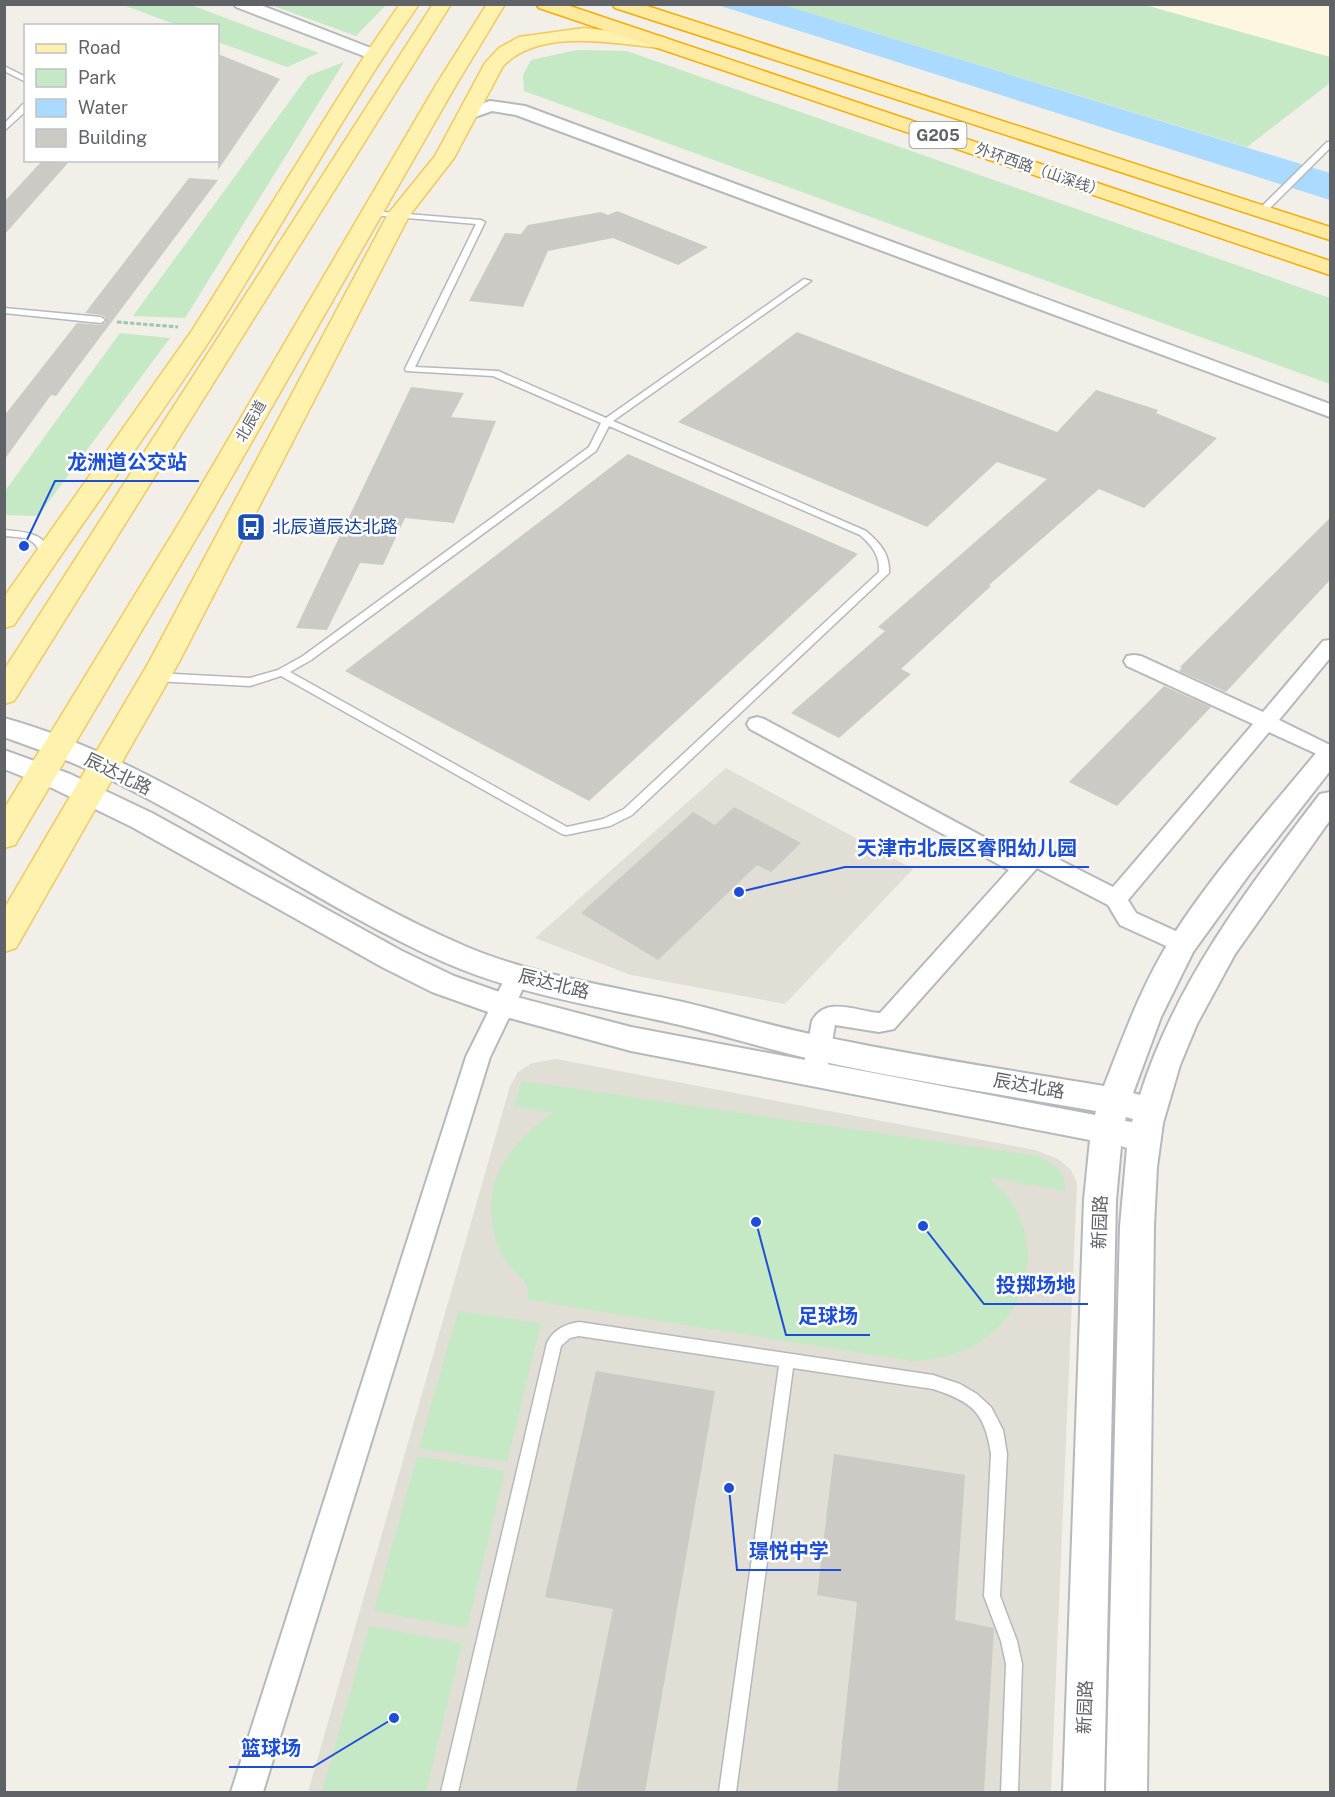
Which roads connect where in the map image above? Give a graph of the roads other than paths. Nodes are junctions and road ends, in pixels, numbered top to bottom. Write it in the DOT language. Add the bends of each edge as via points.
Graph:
graph roads {
  1 [pos="242,4"];
  2 [pos="410,4"];
  3 [pos="442,4"];
  4 [pos="496,4"];
  5 [pos="544,4"];
  6 [pos="621,4"];
  7 [pos="542,38"];
  8 [pos="659,42"];
  9 [pos="375,55"];
  10 [pos="4,68"];
  11 [pos="489,75"];
  12 [pos="24,79"];
  13 [pos="446,85"];
  14 [pos="24,108"];
  15 [pos="469,114"];
  16 [pos="4,129"];
  17 [pos="1330,144"];
  18 [pos="1261,212"];
  19 [pos="373,213"];
  20 [pos="399,214"];
  21 [pos="1330,234"];
  22 [pos="1330,267"];
  23 [pos="807,282"];
  24 [pos="4,310"];
  25 [pos="101,320"];
  26 [pos="1330,396"];
  27 [pos="1330,411"];
  28 [pos="606,422"];
  29 [pos="4,533"];
  30 [pos="46,555"];
  31 [pos="4,619"];
  32 [pos="1330,646"];
  33 [pos="1134,661"];
  34 [pos="282,672"];
  35 [pos="155,677"];
  36 [pos="4,694"];
  37 [pos="1266,722"];
  38 [pos="757,724"];
  39 [pos="4,727"];
  40 [pos="58,745"];
  41 [pos="1330,753"];
  42 [pos="4,759"];
  43 [pos="104,765"];
  44 [pos="42,773"];
  45 [pos="88,794"];
  46 [pos="1330,801"];
  47 [pos="4,837"];
  48 [pos="1023,868"];
  49 [pos="1116,898"];
  50 [pos="4,939"];
  51 [pos="1184,944"];
  52 [pos="517,976"];
  53 [pos="502,1005"];
  54 [pos="816,1061"];
  55 [pos="1110,1115"];
  56 [pos="1148,1124"];
  57 [pos="787,1360"];
  58 [pos="247,1792"];
  59 [pos="449,1792"];
  60 [pos="727,1792"];
  61 [pos="1010,1792"];
  62 [pos="1083,1792"];
  63 [pos="1127,1792"];
  1 -- 9 [label="street"];
  2 -- 9 [label="main road"];
  3 -- 36 [label="main road"];
  4 -- 13 [label="main road, 北辰道"];
  5 -- 8 [label="highway, 外环西路（山深线） / G205"];
  6 -- 18 [label="highway, 外环西路（山深线） / G205"];
  7 -- 8 [label="main road" via="602,34"];
  7 -- 11 [label="main road" via="506,52"];
  7 -- 13 [label="main road" via="489,53"];
  8 -- 22 [label="highway, 外环西路（山深线） / G205"];
  9 -- 30 [label="main road" via="204,330"];
  10 -- 12 [label="lane"];
  11 -- 15 [label="main road"];
  11 -- 26 [label="street" via="495,87 508,95"];
  13 -- 19 [label="main road, 北辰道"];
  14 -- 16 [label="lane"];
  15 -- 20 [label="main road" via="444,158"];
  15 -- 27 [label="street" via="490,106 519,110"];
  17 -- 18 [label="lane"];
  18 -- 21 [label="highway, 外环西路（山深线） / G205"];
  19 -- 20 [label="lane"];
  19 -- 40 [label="main road, 北辰道"];
  20 -- 28 [label="lane" via="481,222 409,369 495,373"];
  20 -- 35 [label="main road"];
  23 -- 28 [label="lane"];
  24 -- 25 [label="lane"];
  28 -- 34 [label="lane" via="593,449 307,658"];
  28 -- 34 [label="lane" via="863,533 878,546 885,559 884,573 872,585 628,812 606,823 566,831"];
  29 -- 30 [label="lane" via="34,537 43,544"];
  30 -- 31 [label="main road"];
  32 -- 37 [label="street"];
  33 -- 37 [label="street"];
  34 -- 35 [label="lane" via="250,682"];
  35 -- 43 [label="main road"];
  37 -- 41 [label="street"];
  37 -- 49 [label="street"];
  38 -- 48 [label="street"];
  39 -- 40 [label="street, 辰达北路"];
  40 -- 43 [label="street, 辰达北路"];
  40 -- 44 [label="main road, 北辰道"];
  41 -- 51 [label="street, 新园路" via="1238,868"];
  42 -- 44 [label="street, 辰达北路"];
  43 -- 45 [label="main road"];
  43 -- 52 [label="street, 辰达北路" via="368,913 461,957"];
  44 -- 45 [label="street, 辰达北路"];
  44 -- 47 [label="main road, 北辰道"];
  45 -- 50 [label="main road"];
  45 -- 53 [label="street, 辰达北路" via="183,842 392,959 443,984"];
  46 -- 56 [label="street, 新园路" via="1214,960 1188,1009"];
  48 -- 49 [label="street" via="1034,857"];
  48 -- 54 [label="street" via="886,1022 831,1015 824,1021"];
  49 -- 51 [label="street" via="1128,919"];
  51 -- 55 [label="street, 新园路" via="1146,1017"];
  52 -- 53 [label="street"];
  52 -- 54 [label="street, 辰达北路" via="713,1021"];
  53 -- 54 [label="street, 辰达北路" via="631,1039"];
  53 -- 58 [label="street" via="478,1057"];
  54 -- 55 [label="street, 辰达北路"];
  55 -- 56 [label="street, 辰达北路"];
  55 -- 62 [label="street, 新园路" via="1100,1200"];
  56 -- 63 [label="street, 新园路" via="1137,1226"];
  57 -- 59 [label="lane" via="579,1329 569,1329 560,1335 554,1343"];
  57 -- 60 [label="lane"];
  57 -- 61 [label="lane" via="933,1382 955,1389 986,1412 995,1430 999,1454 992,1596 1014,1664"];
}
